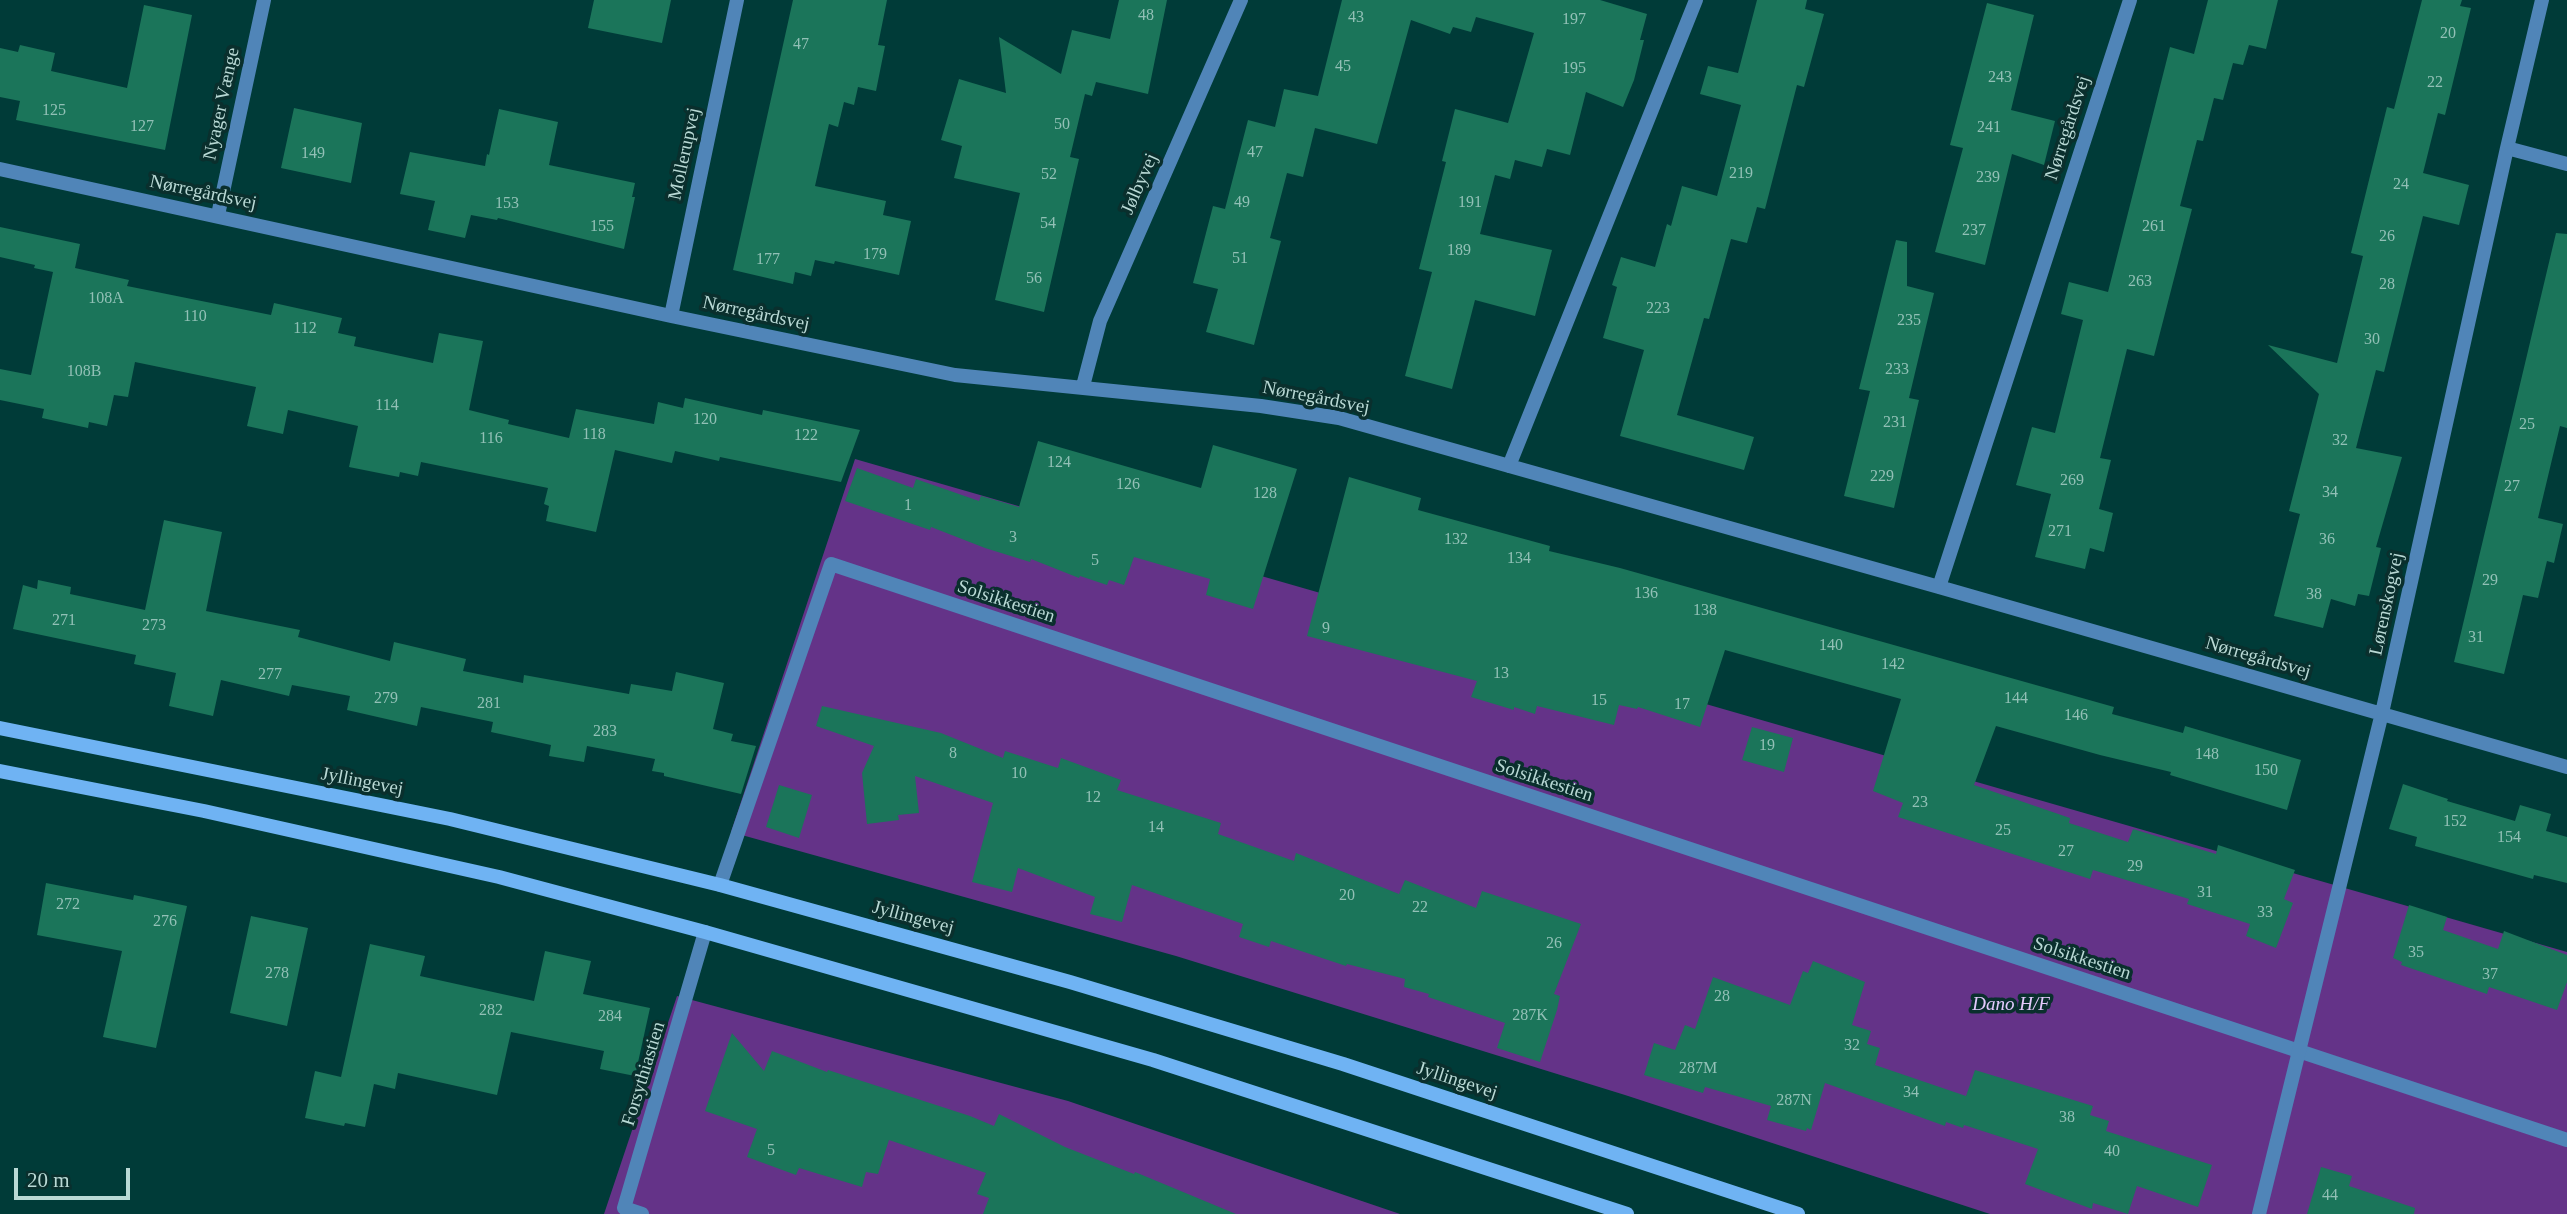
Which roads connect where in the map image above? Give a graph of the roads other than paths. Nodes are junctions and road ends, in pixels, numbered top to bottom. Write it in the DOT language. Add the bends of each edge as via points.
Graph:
graph roads {
  1 [pos="264,0"];
  2 [pos="737,0"];
  3 [pos="1241,0"];
  4 [pos="1696,0"];
  5 [pos="2130,0"];
  6 [pos="2542,0"];
  7 [pos="2507,148"];
  8 [pos="2567,164"];
  9 [pos="0,169"];
  10 [pos="218,215"];
  11 [pos="671,316"];
  12 [pos="1083,386"];
  13 [pos="1510,466"];
  14 [pos="1939,587"];
  15 [pos="2382,713"];
  16 [pos="0,729"];
  17 [pos="2567,768"];
  18 [pos="0,771"];
  19 [pos="720,885"];
  20 [pos="705,932"];
  21 [pos="2299,1052"];
  22 [pos="2567,1140"];
  23 [pos="642,1214"];
  24 [pos="1627,1214"];
  25 [pos="1798,1214"];
  26 [pos="2259,1214"];
  1 -- 10 [label="street, Nyager Vænge"];
  2 -- 11 [label="street, Mollerupvej"];
  3 -- 12 [label="street, Jølbyvej" via="1100,321"];
  4 -- 13 [label="street"];
  5 -- 14 [label="street, Nørregårdsvej"];
  6 -- 7 [label="street, Lørenskogvej"];
  7 -- 8 [label="street"];
  7 -- 15 [label="street, Lørenskogvej"];
  9 -- 10 [label="street, Nørregårdsvej"];
  10 -- 11 [label="street, Nørregårdsvej"];
  11 -- 12 [label="street, Nørregårdsvej" via="955,375"];
  12 -- 13 [label="street, Nørregårdsvej" via="1339,418"];
  13 -- 14 [label="street, Nørregårdsvej"];
  14 -- 15 [label="street, Nørregårdsvej"];
  15 -- 17 [label="street, Nørregårdsvej"];
  15 -- 21 [label="street, Lørenskogvej"];
  16 -- 19 [label="street, Jyllingevej" via="450,819"];
  18 -- 20 [label="street" via="499,877"];
  19 -- 21 [label="street, Solsikkestien" via="831,564"];
  19 -- 25 [label="street, Jyllingevej" via="1343,1064"];
  20 -- 23 [label="street, Forsythiastien" via="624,1208"];
  20 -- 24 [label="street" via="1153,1060"];
  21 -- 22 [label="street, Solsikkestien"];
  21 -- 26 [label="street, Lørenskogvej"];
}
